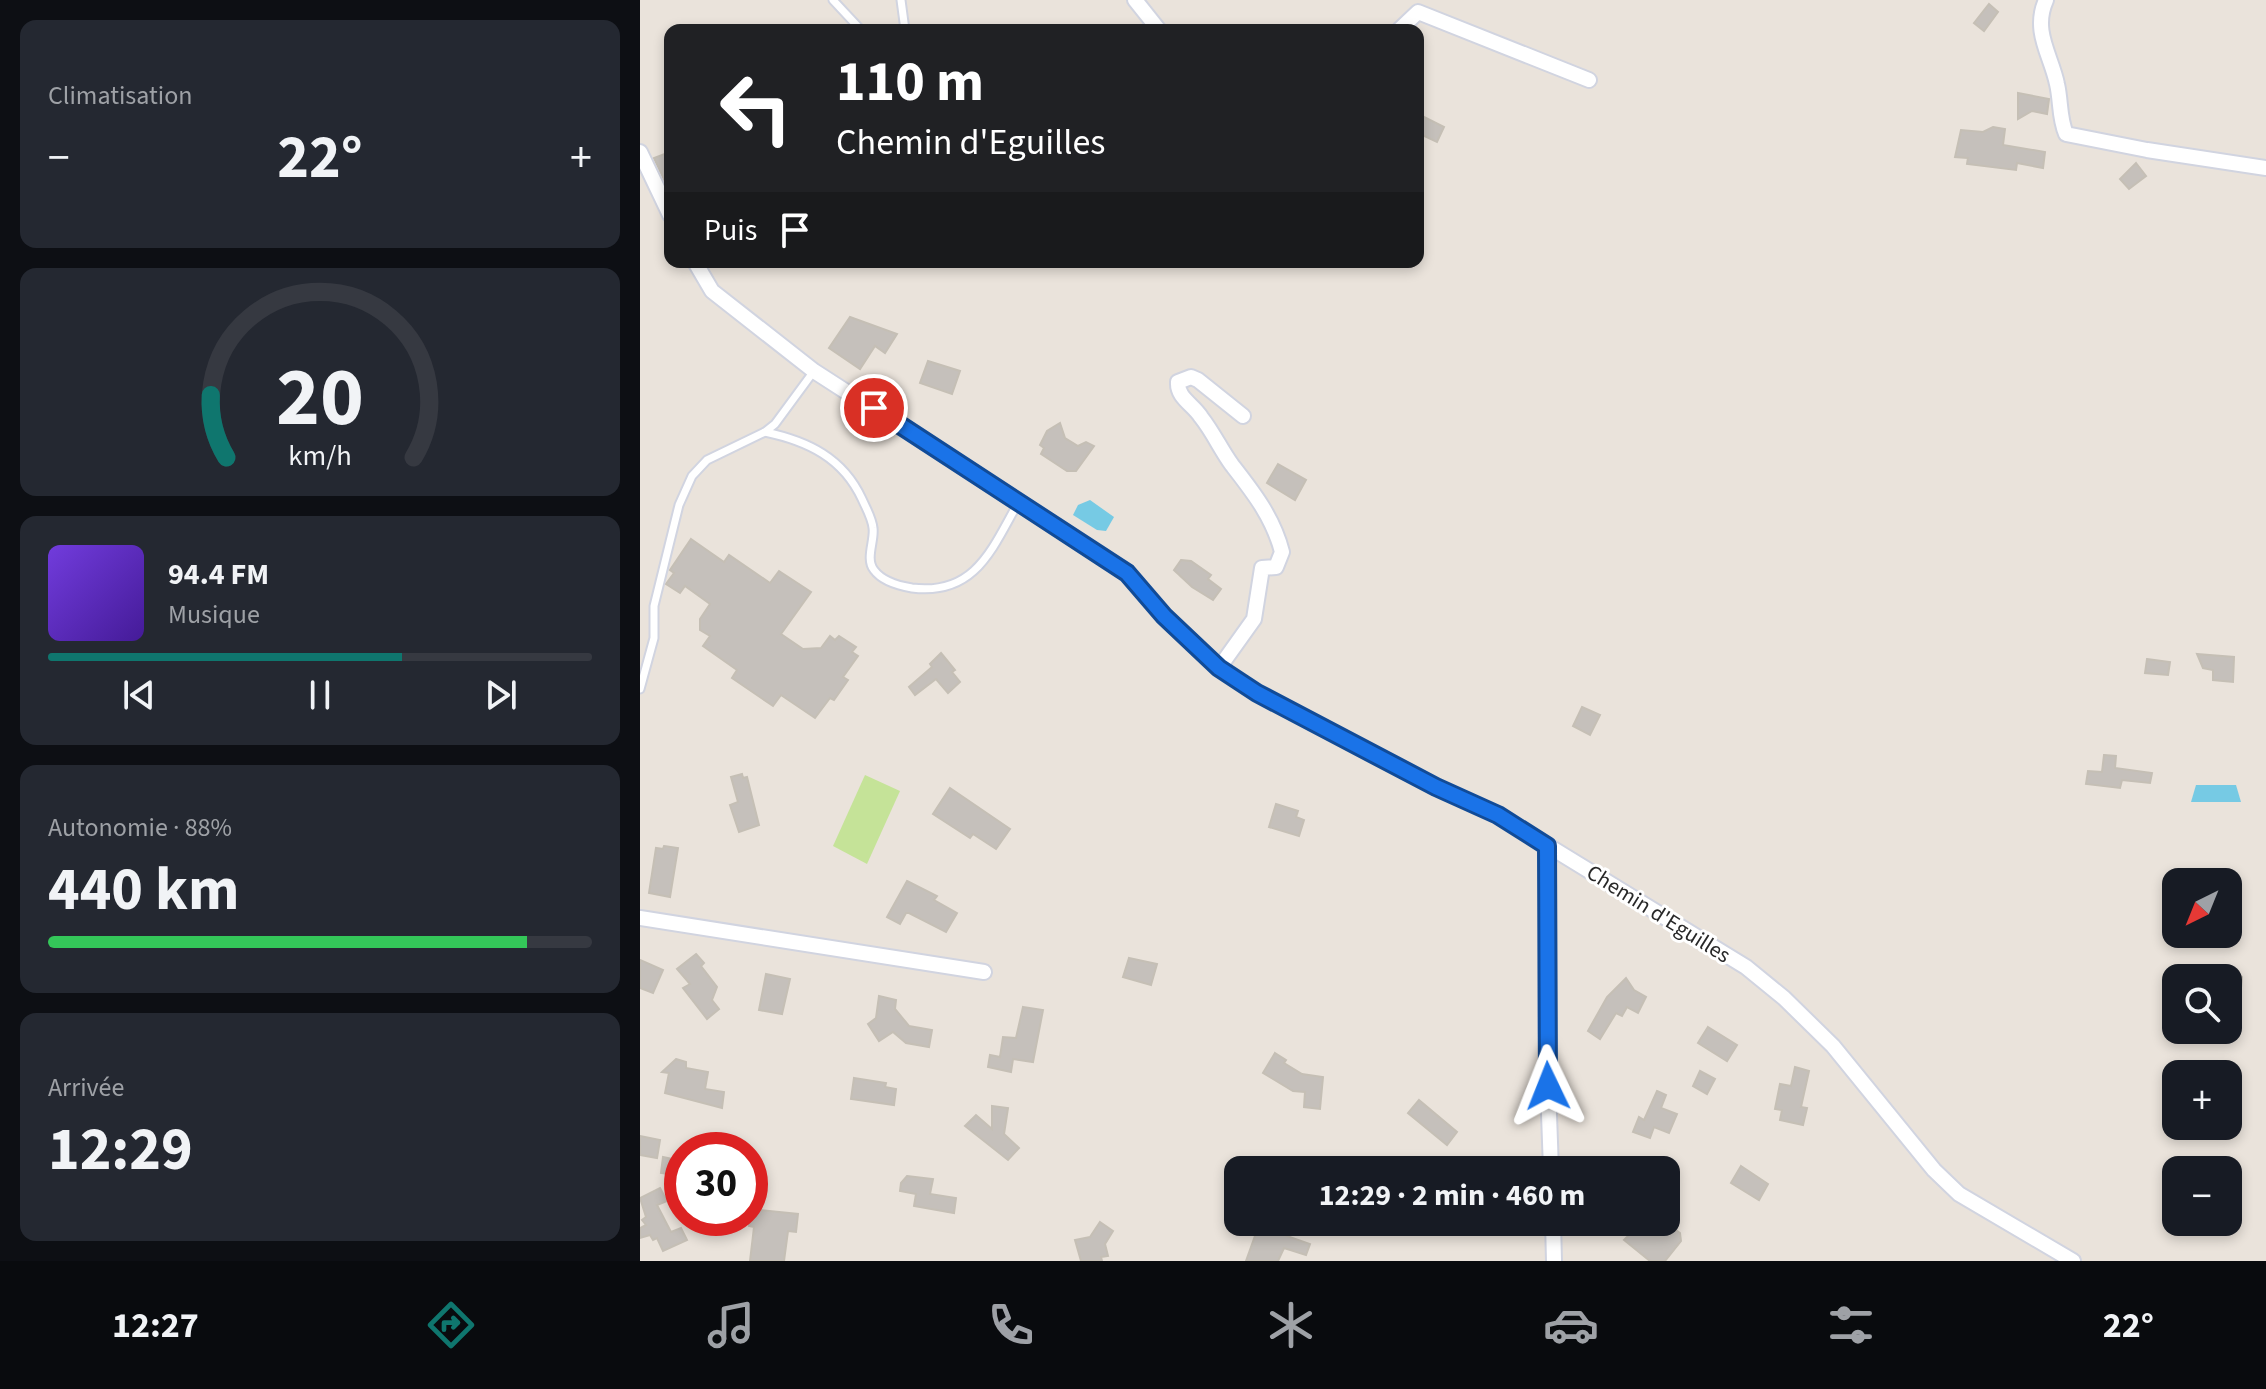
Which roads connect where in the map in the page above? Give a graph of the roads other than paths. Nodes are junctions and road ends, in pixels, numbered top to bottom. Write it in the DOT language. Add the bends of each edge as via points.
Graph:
graph roads {
  1 [pos="833,0"];
  2 [pos="901,0"];
  3 [pos="1135,0"];
  4 [pos="2046,0"];
  5 [pos="855,24"];
  6 [pos="904,24"];
  7 [pos="1154,24"];
  8 [pos="1405,24"];
  9 [pos="1589,80"];
  10 [pos="640,152"];
  11 [pos="2266,168"];
  12 [pos="664,202"];
  13 [pos="699,268"];
  14 [pos="814,371"];
  15 [pos="1243,416"];
  16 [pos="765,432"];
  17 [pos="1019,501"];
  18 [pos="1219,668"];
  19 [pos="640,689"];
  20 [pos="1547,846"];
  21 [pos="640,918"];
  22 [pos="984,972"];
  23 [pos="1550,1156"];
  24 [pos="1553,1236"];
  25 [pos="1554,1261"];
  26 [pos="2073,1261"];
  1 -- 5 [label="lane"];
  2 -- 6 [label="lane"];
  3 -- 7 [label="street"];
  4 -- 11 [label="street" via="2041,34 2066,134"];
  8 -- 9 [label="street" via="1418,12"];
  10 -- 12 [label="street"];
  13 -- 14 [label="street, Chemin d'Eguilles" via="712,291"];
  14 -- 16 [label="lane"];
  14 -- 17 [label="street, Chemin d'Eguilles"];
  15 -- 18 [label="street" via="1198,380 1178,382 1182,398 1254,491 1282,552 1276,567 1262,568 1254,619"];
  16 -- 17 [label="lane" via="814,447 837,462 860,494 874,528 874,570 902,586 936,590 967,578"];
  16 -- 19 [label="lane" via="707,460 692,476 679,505 654,606 654,638"];
  17 -- 18 [label="street, Chemin d'Eguilles" via="1127,573"];
  18 -- 20 [label="street, Chemin d'Eguilles" via="1311,723 1498,815"];
  20 -- 23 [label="street"];
  20 -- 26 [label="street, Chemin d'Eguilles" via="1746,967 1833,1046 1959,1194"];
  21 -- 22 [label="street"];
  24 -- 25 [label="street"];
}
